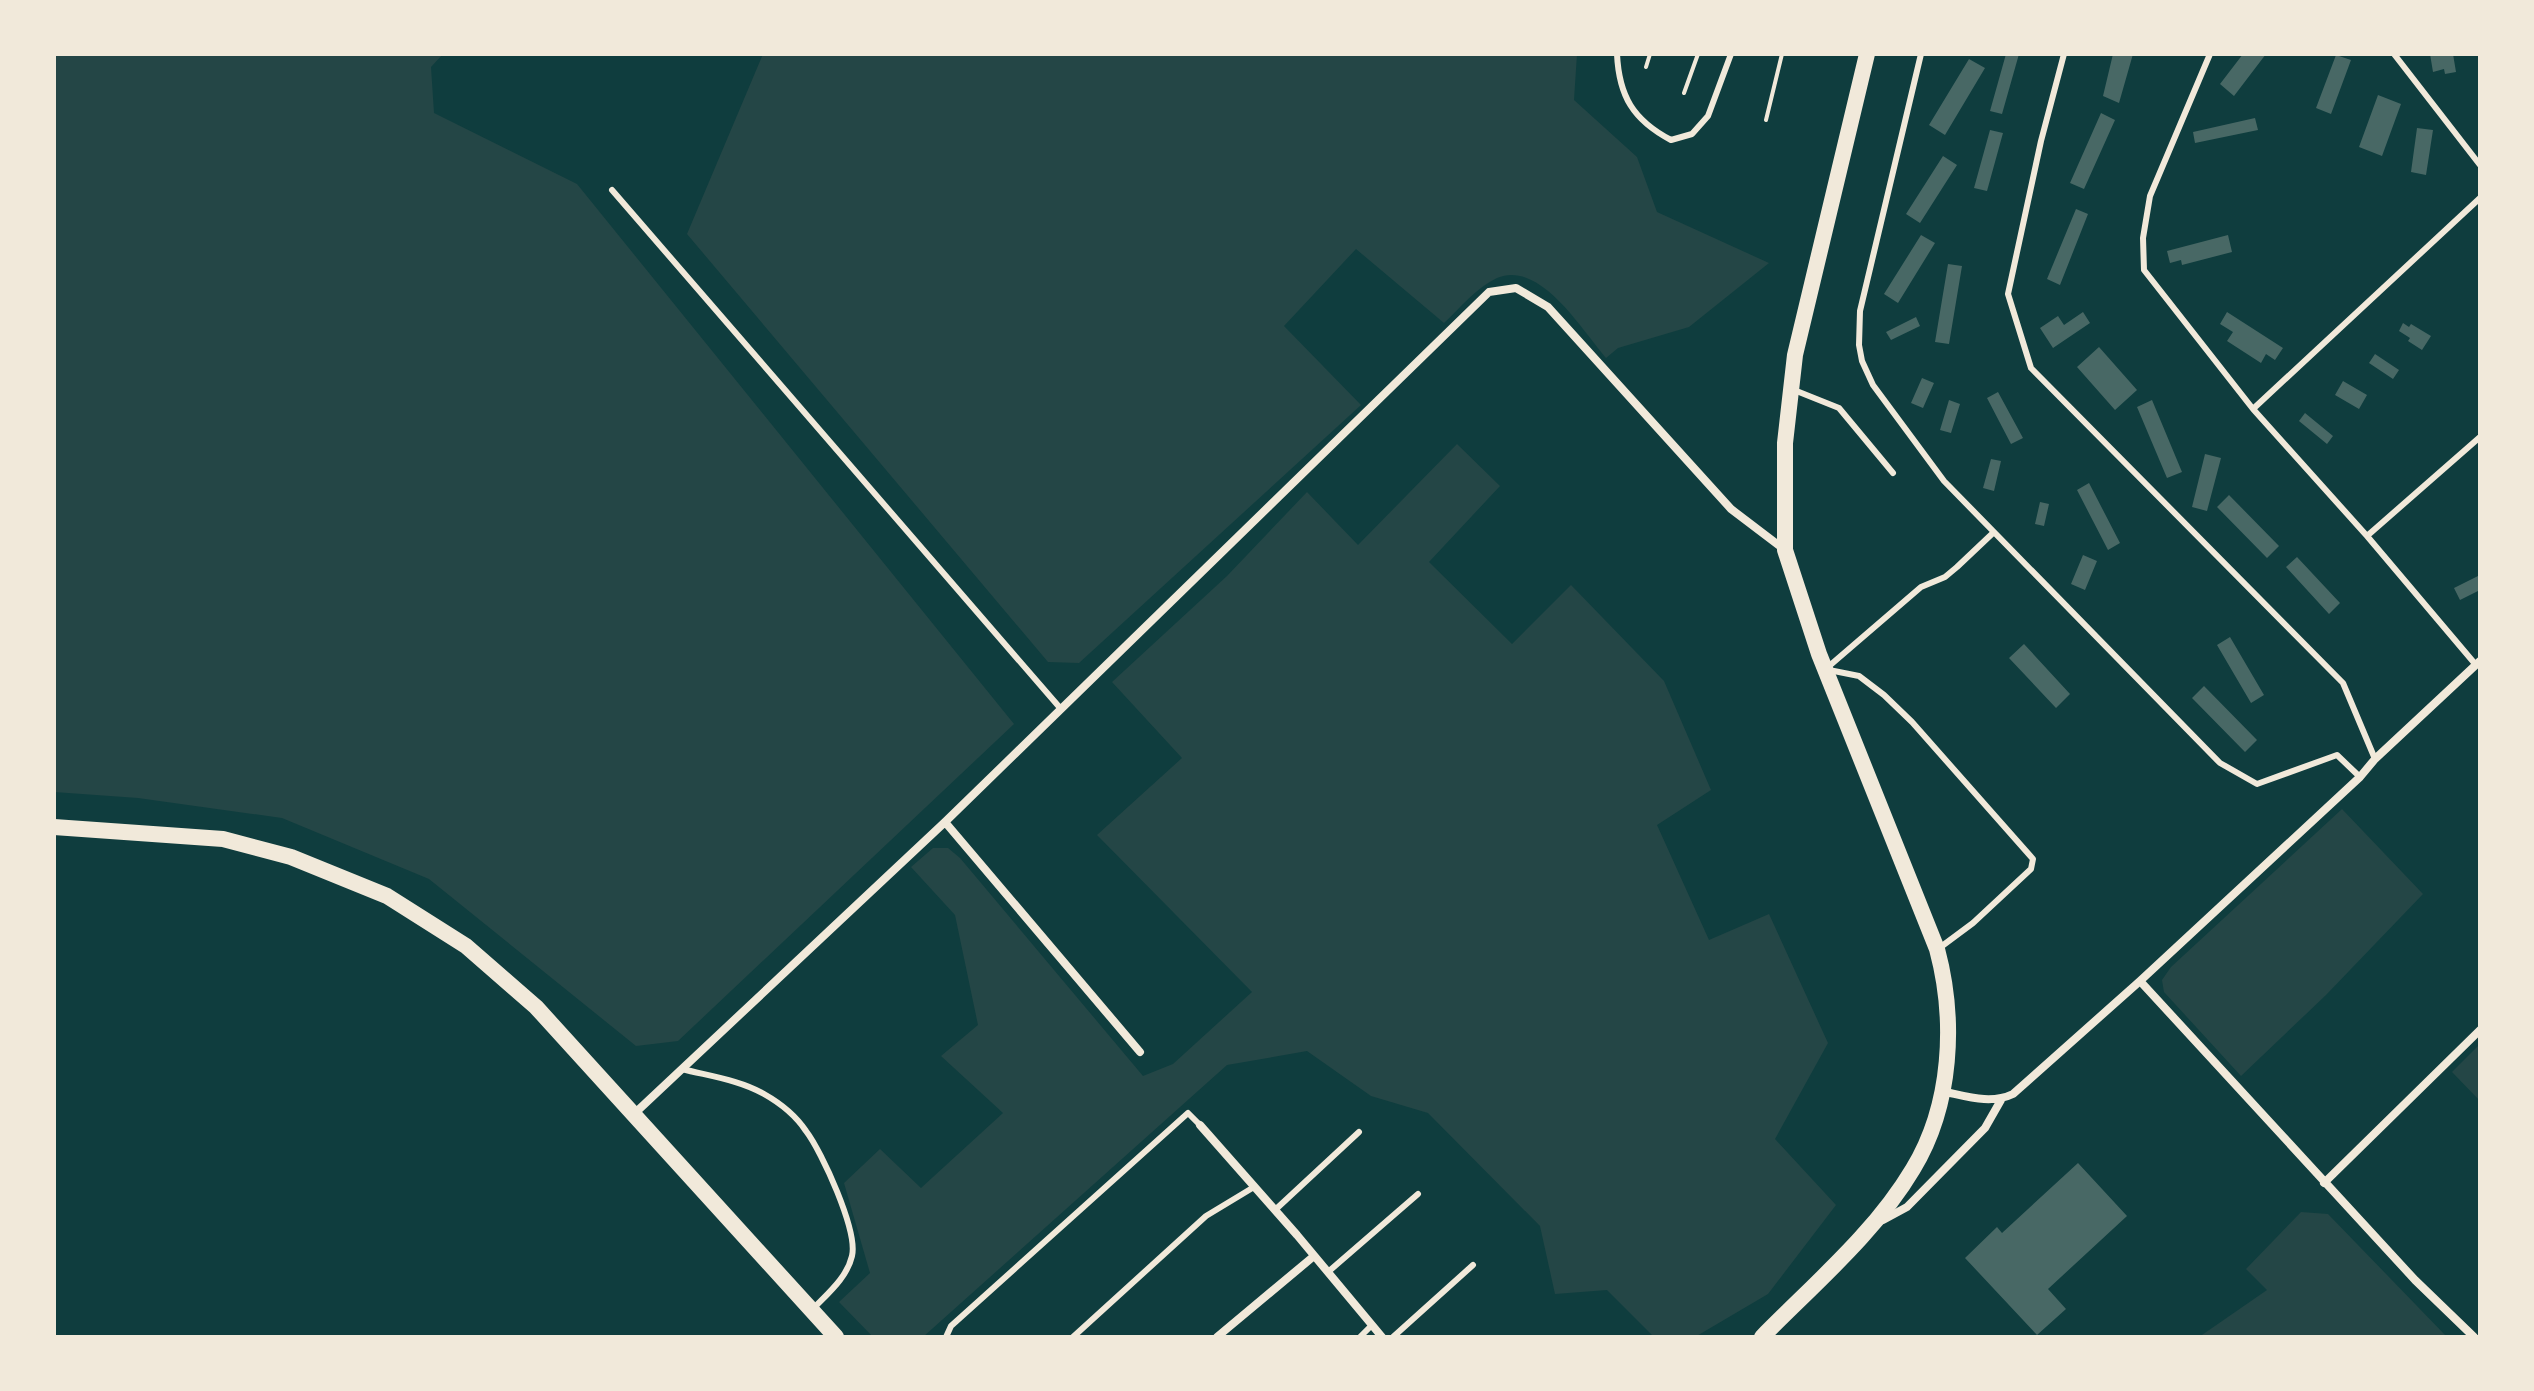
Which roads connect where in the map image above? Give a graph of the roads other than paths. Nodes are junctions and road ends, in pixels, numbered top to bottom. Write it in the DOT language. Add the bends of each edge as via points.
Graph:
graph roads {
  1 [pos="1617,54"];
  2 [pos="1731,54"];
  3 [pos="1867,54"];
  4 [pos="1921,54"];
  5 [pos="2064,54"];
  6 [pos="2210,54"];
  7 [pos="2394,54"];
  8 [pos="2480,165"];
  9 [pos="612,190"];
  10 [pos="2480,198"];
  11 [pos="1791,388"];
  12 [pos="2253,409"];
  13 [pos="2480,437"];
  14 [pos="1893,473"];
  15 [pos="1994,532"];
  16 [pos="2367,536"];
  17 [pos="1785,550"];
  18 [pos="2478,663"];
  19 [pos="1826,670"];
  20 [pos="1061,709"];
  21 [pos="2375,759"];
  22 [pos="2360,777"];
  23 [pos="945,822"];
  24 [pos="54,827"];
  25 [pos="1937,949"];
  26 [pos="2140,981"];
  27 [pos="2480,1030"];
  28 [pos="1140,1052"];
  29 [pos="682,1069"];
  30 [pos="1941,1091"];
  31 [pos="2001,1100"];
  32 [pos="634,1114"];
  33 [pos="1200,1125"];
  34 [pos="1359,1132"];
  35 [pos="2324,1183"];
  36 [pos="1254,1187"];
  37 [pos="1418,1194"];
  38 [pos="1275,1210"];
  39 [pos="1873,1225"];
  40 [pos="1314,1256"];
  41 [pos="1473,1265"];
  42 [pos="1328,1272"];
  43 [pos="812,1310"];
  44 [pos="1372,1325"];
  45 [pos="836,1337"];
  46 [pos="946,1337"];
  47 [pos="1073,1337"];
  48 [pos="1217,1337"];
  49 [pos="1360,1337"];
  50 [pos="1382,1337"];
  51 [pos="1393,1337"];
  52 [pos="1762,1337"];
  53 [pos="2474,1337"];
  1 -- 2 [label="lane" via="1618,79 1631,110 1671,140 1692,134 1708,116"];
  3 -- 11 [label="main road"];
  4 -- 15 [label="lane" via="1860,311 1859,345 1873,385 1944,481"];
  5 -- 21 [label="lane" via="2008,294 2031,368 2343,683"];
  6 -- 12 [label="lane" via="2150,196 2144,270"];
  7 -- 8 [label="lane"];
  9 -- 20 [label="lane"];
  10 -- 12 [label="lane"];
  11 -- 14 [label="lane" via="1839,408"];
  11 -- 17 [label="main road"];
  12 -- 16 [label="lane"];
  13 -- 16 [label="lane"];
  15 -- 19 [label="lane"];
  15 -- 22 [label="lane" via="2220,763 2257,784 2337,755"];
  16 -- 18 [label="lane"];
  17 -- 19 [label="main road"];
  17 -- 20 [label="street" via="1731,509 1548,307 1516,288 1489,292"];
  18 -- 21 [label="street"];
  19 -- 25 [label="main road"];
  19 -- 25 [label="lane" via="1859,676 1884,695 2033,859 2031,869"];
  20 -- 23 [label="street"];
  21 -- 22 [label="street"];
  22 -- 26 [label="street"];
  23 -- 28 [label="street"];
  23 -- 29 [label="street"];
  24 -- 32 [label="main road" via="223,839 291,857 387,896 466,946 525,998"];
  25 -- 30 [label="main road" via="1949,1026"];
  26 -- 31 [label="street"];
  26 -- 35 [label="street"];
  27 -- 35 [label="street"];
  29 -- 32 [label="street"];
  29 -- 43 [label="lane" via="766,1095 807,1132 838,1193 854,1244 847,1271"];
  30 -- 31 [label="street"];
  30 -- 39 [label="main road" via="1914,1168"];
  31 -- 39 [label="street" via="1985,1128 1907,1207"];
  32 -- 43 [label="main road"];
  33 -- 36 [label="street"];
  33 -- 46 [label="lane" via="1188,1113 951,1326"];
  34 -- 38 [label="lane"];
  35 -- 53 [label="street"];
  36 -- 38 [label="street"];
  36 -- 47 [label="lane" via="1206,1216"];
  37 -- 42 [label="lane"];
  38 -- 40 [label="street"];
  39 -- 52 [label="main road"];
  40 -- 42 [label="street"];
  40 -- 48 [label="street"];
  41 -- 51 [label="lane"];
  42 -- 44 [label="street"];
  43 -- 45 [label="main road"];
  44 -- 49 [label="lane"];
  44 -- 50 [label="street"];
}
